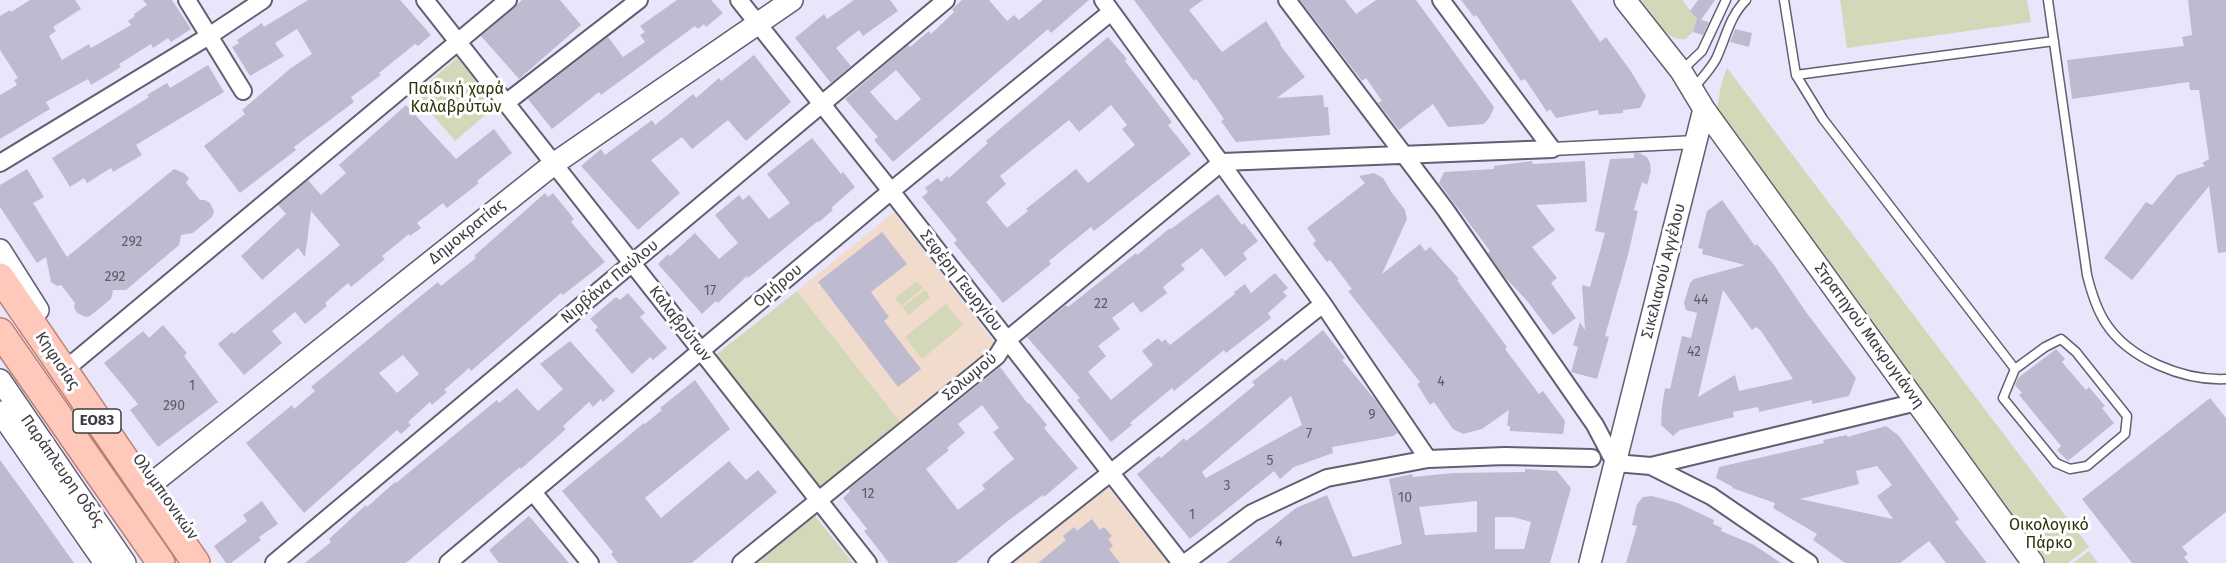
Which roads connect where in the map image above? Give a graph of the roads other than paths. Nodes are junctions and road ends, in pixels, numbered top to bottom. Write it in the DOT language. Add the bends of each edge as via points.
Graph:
graph roads {
  1 [pos="187,0"];
  2 [pos="263,0"];
  3 [pos="425,0"];
  4 [pos="508,0"];
  5 [pos="639,0"];
  6 [pos="739,0"];
  7 [pos="792,0"];
  8 [pos="946,0"];
  9 [pos="1287,0"];
  10 [pos="1441,0"];
  11 [pos="1625,0"];
  12 [pos="1726,0"];
  13 [pos="1746,0"];
  14 [pos="1784,0"];
  15 [pos="2048,0"];
  16 [pos="1107,6"];
  17 [pos="757,24"];
  18 [pos="209,36"];
  19 [pos="2054,41"];
  20 [pos="459,43"];
  21 [pos="1681,71"];
  22 [pos="1796,75"];
  23 [pos="1692,90"];
  24 [pos="243,91"];
  25 [pos="507,102"];
  26 [pos="821,105"];
  27 [pos="1704,109"];
  28 [pos="1696,142"];
  29 [pos="1552,149"];
  30 [pos="1405,155"];
  31 [pos="1222,162"];
  32 [pos="0,163"];
  33 [pos="555,163"];
  34 [pos="891,191"];
  35 [pos="0,250"];
  36 [pos="633,263"];
  37 [pos="0,277"];
  38 [pos="1323,304"];
  39 [pos="0,332"];
  40 [pos="1007,340"];
  41 [pos="702,351"];
  42 [pos="73,363"];
  43 [pos="2015,369"];
  44 [pos="0,380"];
  45 [pos="2225,380"];
  46 [pos="1917,402"];
  47 [pos="3,423"];
  48 [pos="1592,458"];
  49 [pos="1428,459"];
  50 [pos="1615,463"];
  51 [pos="1651,466"];
  52 [pos="1111,473"];
  53 [pos="155,481"];
  54 [pos="533,492"];
  55 [pos="819,500"];
  56 [pos="105,563"];
  57 [pos="126,563"];
  58 [pos="161,563"];
  59 [pos="196,563"];
  60 [pos="211,563"];
  61 [pos="274,563"];
  62 [pos="448,563"];
  63 [pos="590,563"];
  64 [pos="741,563"];
  65 [pos="868,563"];
  66 [pos="998,563"];
  67 [pos="1183,563"];
  68 [pos="1590,563"];
  69 [pos="1809,563"];
  70 [pos="2033,563"];
  1 -- 18 [label="street"];
  2 -- 18 [label="street"];
  3 -- 20 [label="street, Καλαβρύτων"];
  4 -- 20 [label="street"];
  5 -- 25 [label="street"];
  6 -- 17 [label="street, Σεφέρη Γεωργίου"];
  7 -- 17 [label="street, Δημοκρατίας"];
  8 -- 26 [label="street, Νιρβάνα Παύλου"];
  9 -- 30 [label="street"];
  10 -- 29 [label="street"];
  11 -- 21 [label="street"];
  12 -- 21 [label="lane" via="1702,51"];
  13 -- 23 [label="lane" via="1731,19 1710,69"];
  14 -- 22 [label="lane"];
  15 -- 19 [label="lane"];
  16 -- 31 [label="street"];
  16 -- 34 [label="street, Ομήρου"];
  17 -- 26 [label="street, Σεφέρη Γεωργίου"];
  17 -- 33 [label="street, Δημοκρατίας"];
  18 -- 24 [label="street"];
  18 -- 32 [label="street"];
  19 -- 22 [label="lane"];
  19 -- 45 [label="lane" via="2087,275 2097,308 2115,336 2141,356 2184,374"];
  20 -- 25 [label="street, Καλαβρύτων"];
  20 -- 42 [label="street"];
  21 -- 23 [label="street"];
  22 -- 43 [label="lane" via="1823,119"];
  23 -- 27 [label="street"];
  25 -- 33 [label="street, Καλαβρύτων"];
  26 -- 34 [label="street, Σεφέρη Γεωργίου"];
  26 -- 36 [label="street, Νιρβάνα Παύλου"];
  27 -- 28 [label="street, Σικελιανού Αγγέλου"];
  27 -- 46 [label="street, Στρατηγού Μακρυγιάννη"];
  28 -- 29 [label="street"];
  28 -- 50 [label="street, Σικελιανού Αγγέλου"];
  29 -- 30 [label="street"];
  30 -- 31 [label="street"];
  30 -- 50 [label="street" via="1595,425"];
  31 -- 38 [label="street"];
  31 -- 40 [label="street, Σολωμού"];
  33 -- 36 [label="street, Καλαβρύτων"];
  33 -- 53 [label="street, Δημοκρατίας"];
  34 -- 40 [label="street, Σεφέρη Γεωργίου"];
  34 -- 41 [label="street, Ομήρου"];
  35 -- 42 [label="street, Ολυμπιονικών"];
  36 -- 41 [label="street, Καλαβρύτων"];
  36 -- 61 [label="street, Νιρβάνα Παύλου"];
  37 -- 59 [label="main road, Κηφισίας / ΕΟ83"];
  38 -- 49 [label="street"];
  38 -- 52 [label="street"];
  39 -- 58 [label="main road, Κηφισίας / ΕΟ83"];
  40 -- 52 [label="street, Σεφέρη Γεωργίου"];
  40 -- 55 [label="street, Σολωμού" via="997,356"];
  41 -- 54 [label="street, Ομήρου"];
  41 -- 55 [label="street, Καλαβρύτων"];
  42 -- 53 [label="street, Ολυμπιονικών"];
  43 -- 43 [label="lane" via="2003,398 2056,463 2070,469 2087,466 2125,434 2127,416 2061,339"];
  44 -- 57 [label="street, Παράπλευρη Οδός"];
  46 -- 51 [label="street"];
  46 -- 70 [label="street, Στρατηγού Μακρυγιάννη"];
  47 -- 56 [label="street"];
  48 -- 49 [label="street"];
  49 -- 67 [label="street" via="1327,478 1252,513"];
  50 -- 51 [label="street"];
  50 -- 68 [label="street, Σικελιανού Αγγέλου"];
  51 -- 69 [label="street" via="1711,496"];
  52 -- 66 [label="street"];
  52 -- 67 [label="street, Σεφέρη Γεωργίου"];
  53 -- 60 [label="street, Ολυμπιονικών"];
  54 -- 62 [label="street, Ομήρου"];
  54 -- 63 [label="street"];
  55 -- 64 [label="street, Σολωμού"];
  55 -- 65 [label="street, Καλαβρύτων"];
}
